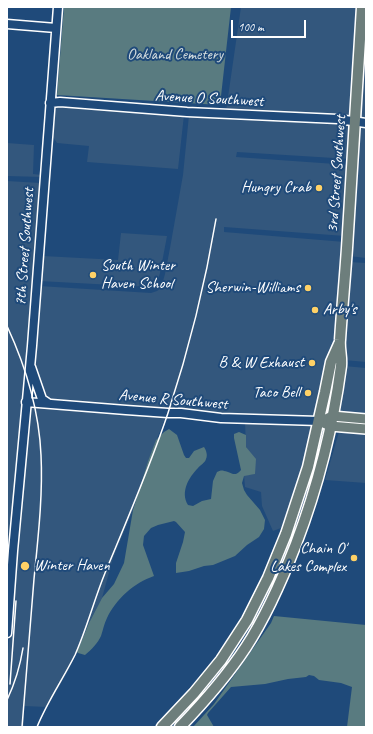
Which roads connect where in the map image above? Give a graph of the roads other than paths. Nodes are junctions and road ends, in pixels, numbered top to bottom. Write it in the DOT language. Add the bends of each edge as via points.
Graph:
graph roads {
  1 [pos="58,7"];
  2 [pos="362,7"];
  3 [pos="7,24"];
  4 [pos="56,28"];
  5 [pos="50,103"];
  6 [pos="355,122"];
  7 [pos="366,123"];
  8 [pos="339,342"];
  9 [pos="30,363"];
  10 [pos="26,402"];
  11 [pos="48,403"];
  12 [pos="366,419"];
  13 [pos="319,421"];
  14 [pos="331,421"];
  15 [pos="366,429"];
  16 [pos="7,633"];
  17 [pos="162,727"];
  18 [pos="180,727"];
  1 -- 4 [label="street, 7th Street Southwest"];
  2 -- 6 [label="highway, 3rd Street Southwest"];
  3 -- 4 [label="street"];
  4 -- 5 [label="street, 7th Street Southwest"];
  5 -- 6 [label="street, Avenue O Southwest"];
  5 -- 9 [label="street, 7th Street Southwest"];
  6 -- 7 [label="street, Avenue O Southwest"];
  6 -- 8 [label="highway, 3rd Street Southwest"];
  8 -- 13 [label="highway, 3rd Street Southwest" via="331,362"];
  8 -- 14 [label="highway, 3rd Street Southwest" via="342,363"];
  9 -- 10 [label="street, 7th Street Southwest"];
  9 -- 11 [label="street" via="42,399"];
  10 -- 11 [label="street, Avenue R Southwest"];
  10 -- 16 [label="street, 7th Street Southwest"];
  11 -- 13 [label="street, Avenue R Southwest" via="221,418"];
  12 -- 14 [label="main road"];
  13 -- 14 [label="main road"];
  13 -- 17 [label="highway, 3rd Street Southwest" via="294,511 258,599 221,660"];
  14 -- 15 [label="main road"];
  14 -- 18 [label="highway, 3rd Street Southwest" via="321,469 308,512 269,606 232,668"];
}
